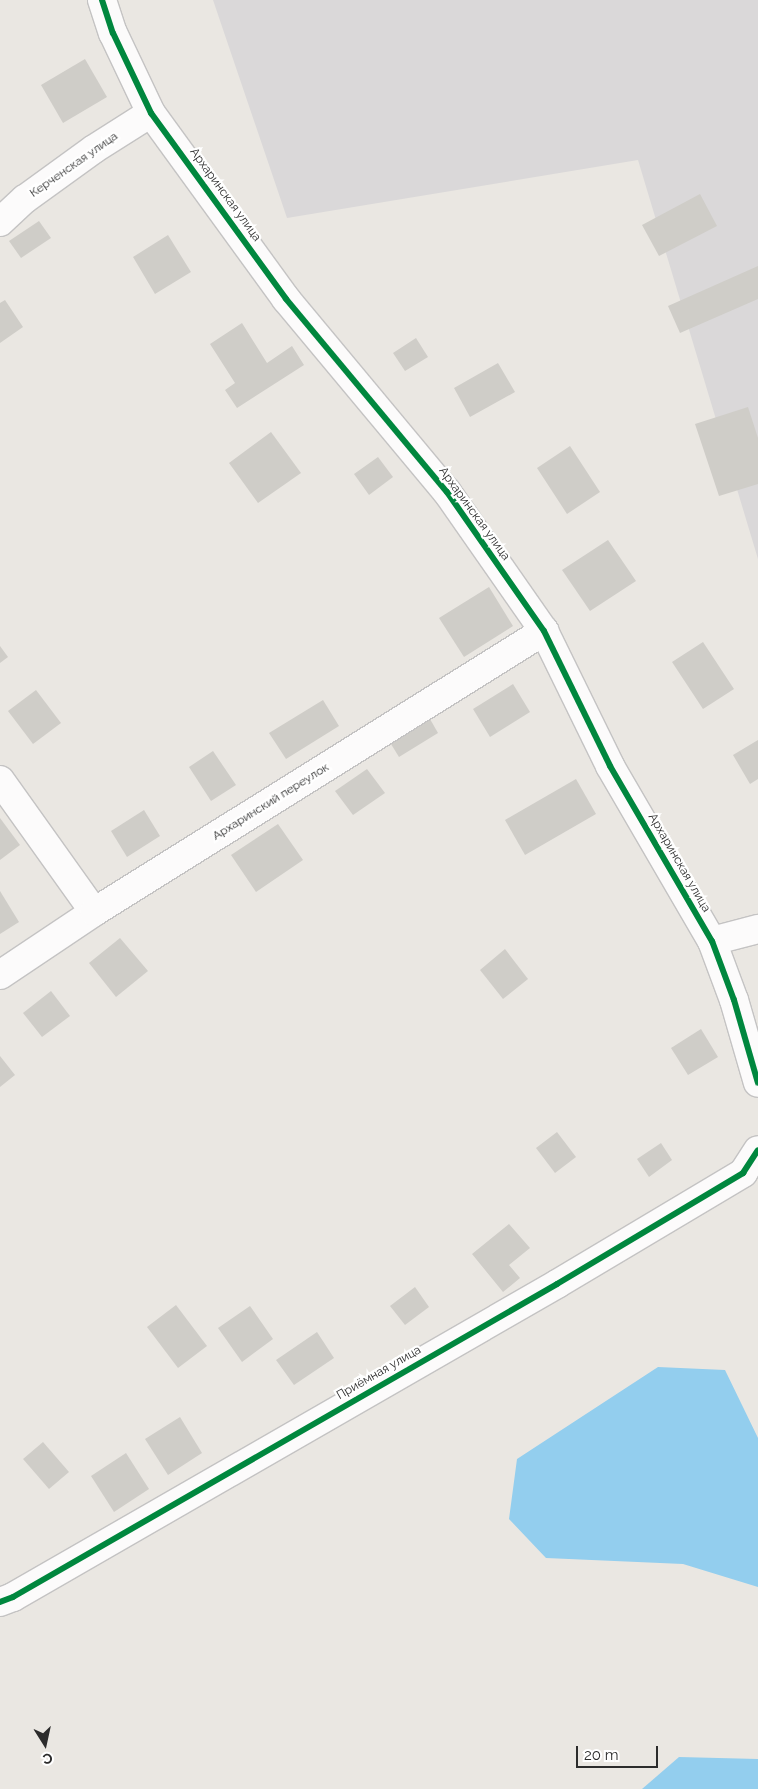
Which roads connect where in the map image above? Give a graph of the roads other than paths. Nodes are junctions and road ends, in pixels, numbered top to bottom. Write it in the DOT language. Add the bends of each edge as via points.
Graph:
graph roads {
  1 [pos="102,0"];
  2 [pos="151,113"];
  3 [pos="12,199"];
  4 [pos="0,222"];
  5 [pos="544,631"];
  6 [pos="0,780"];
  7 [pos="94,912"];
  8 [pos="758,929"];
  9 [pos="712,941"];
  10 [pos="0,975"];
  11 [pos="758,1083"];
  12 [pos="758,1150"];
  13 [pos="0,1602"];
  1 -- 2 [label="street, Архаринская улица" via="113,33"];
  2 -- 3 [label="street, Керченская улица"];
  2 -- 5 [label="street, Архаринская улица" via="286,299 447,492"];
  3 -- 4 [label="street, Керченская улица"];
  5 -- 7 [label="street, Архаринский переулок"];
  5 -- 9 [label="street, Архаринская улица" via="610,766"];
  6 -- 7 [label="street"];
  7 -- 10 [label="street, Архаринский переулок"];
  8 -- 9 [label="street"];
  9 -- 11 [label="street, Архаринская улица" via="734,1000"];
  12 -- 13 [label="street, Приёмная улица" via="743,1172 557,1284"];
}
